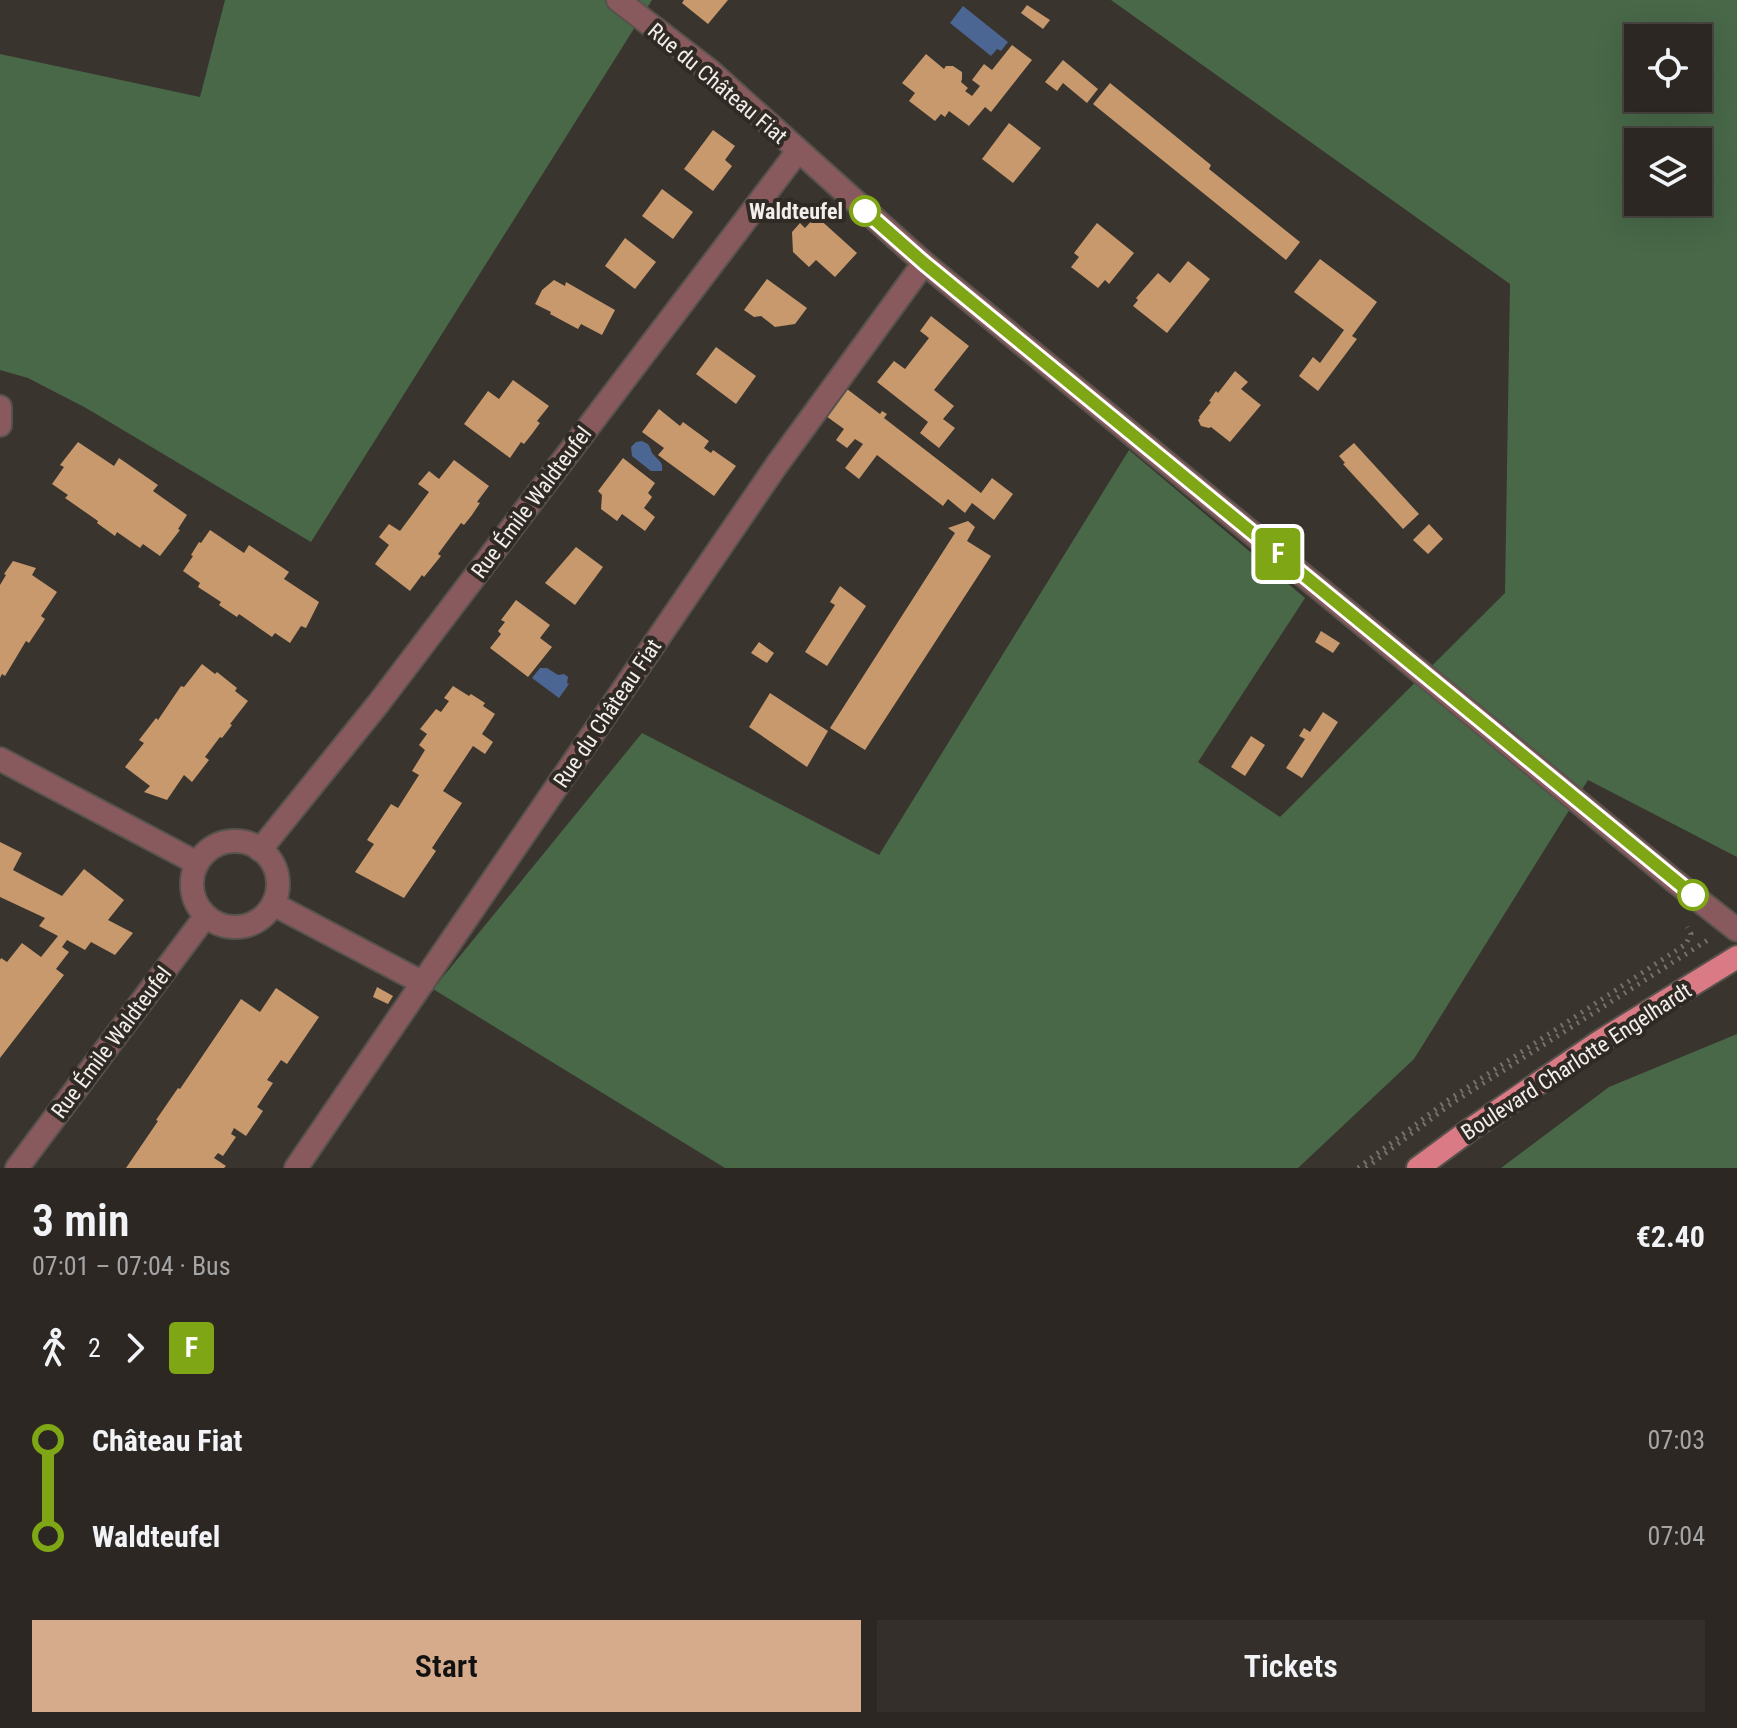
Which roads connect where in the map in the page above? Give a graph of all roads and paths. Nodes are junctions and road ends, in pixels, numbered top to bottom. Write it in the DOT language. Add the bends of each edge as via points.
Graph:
graph roads {
  1 [pos="618,0"];
  2 [pos="798,151"];
  3 [pos="924,263"];
  4 [pos="0,407"];
  5 [pos="0,425"];
  6 [pos="0,759"];
  7 [pos="260,850"];
  8 [pos="197,863"];
  9 [pos="273,904"];
  10 [pos="205,917"];
  11 [pos="1687,927"];
  12 [pos="1737,930"];
  13 [pos="1737,957"];
  14 [pos="423,983"];
  15 [pos="17,1168"];
  16 [pos="296,1168"];
  17 [pos="1358,1168"];
  18 [pos="1418,1168"];
  1 -- 2 [label="street, Rue du Château Fiat" via="709,70"];
  2 -- 3 [label="street, Rue du Château Fiat"];
  2 -- 7 [label="street, Rue Émile Waldteufel" via="378,704"];
  3 -- 12 [label="street, Rue du Château Fiat"];
  3 -- 14 [label="street, Rue du Château Fiat" via="776,466"];
  4 -- 5 [label="street"];
  6 -- 8 [label="street"];
  7 -- 8 [label="street" via="233,841 219,844"];
  7 -- 9 [label="street" via="278,881"];
  8 -- 10 [label="street" via="192,891"];
  9 -- 10 [label="street" via="255,923 242,927"];
  9 -- 14 [label="street"];
  10 -- 15 [label="street, Rue Émile Waldteufel"];
  11 -- 17 [label="path" via="1691,934 1686,944 1448,1100"];
  13 -- 18 [label="main road, Boulevard Charlotte Engelhardt" via="1599,1042"];
  14 -- 16 [label="street, Rue du Château Fiat"];
}
